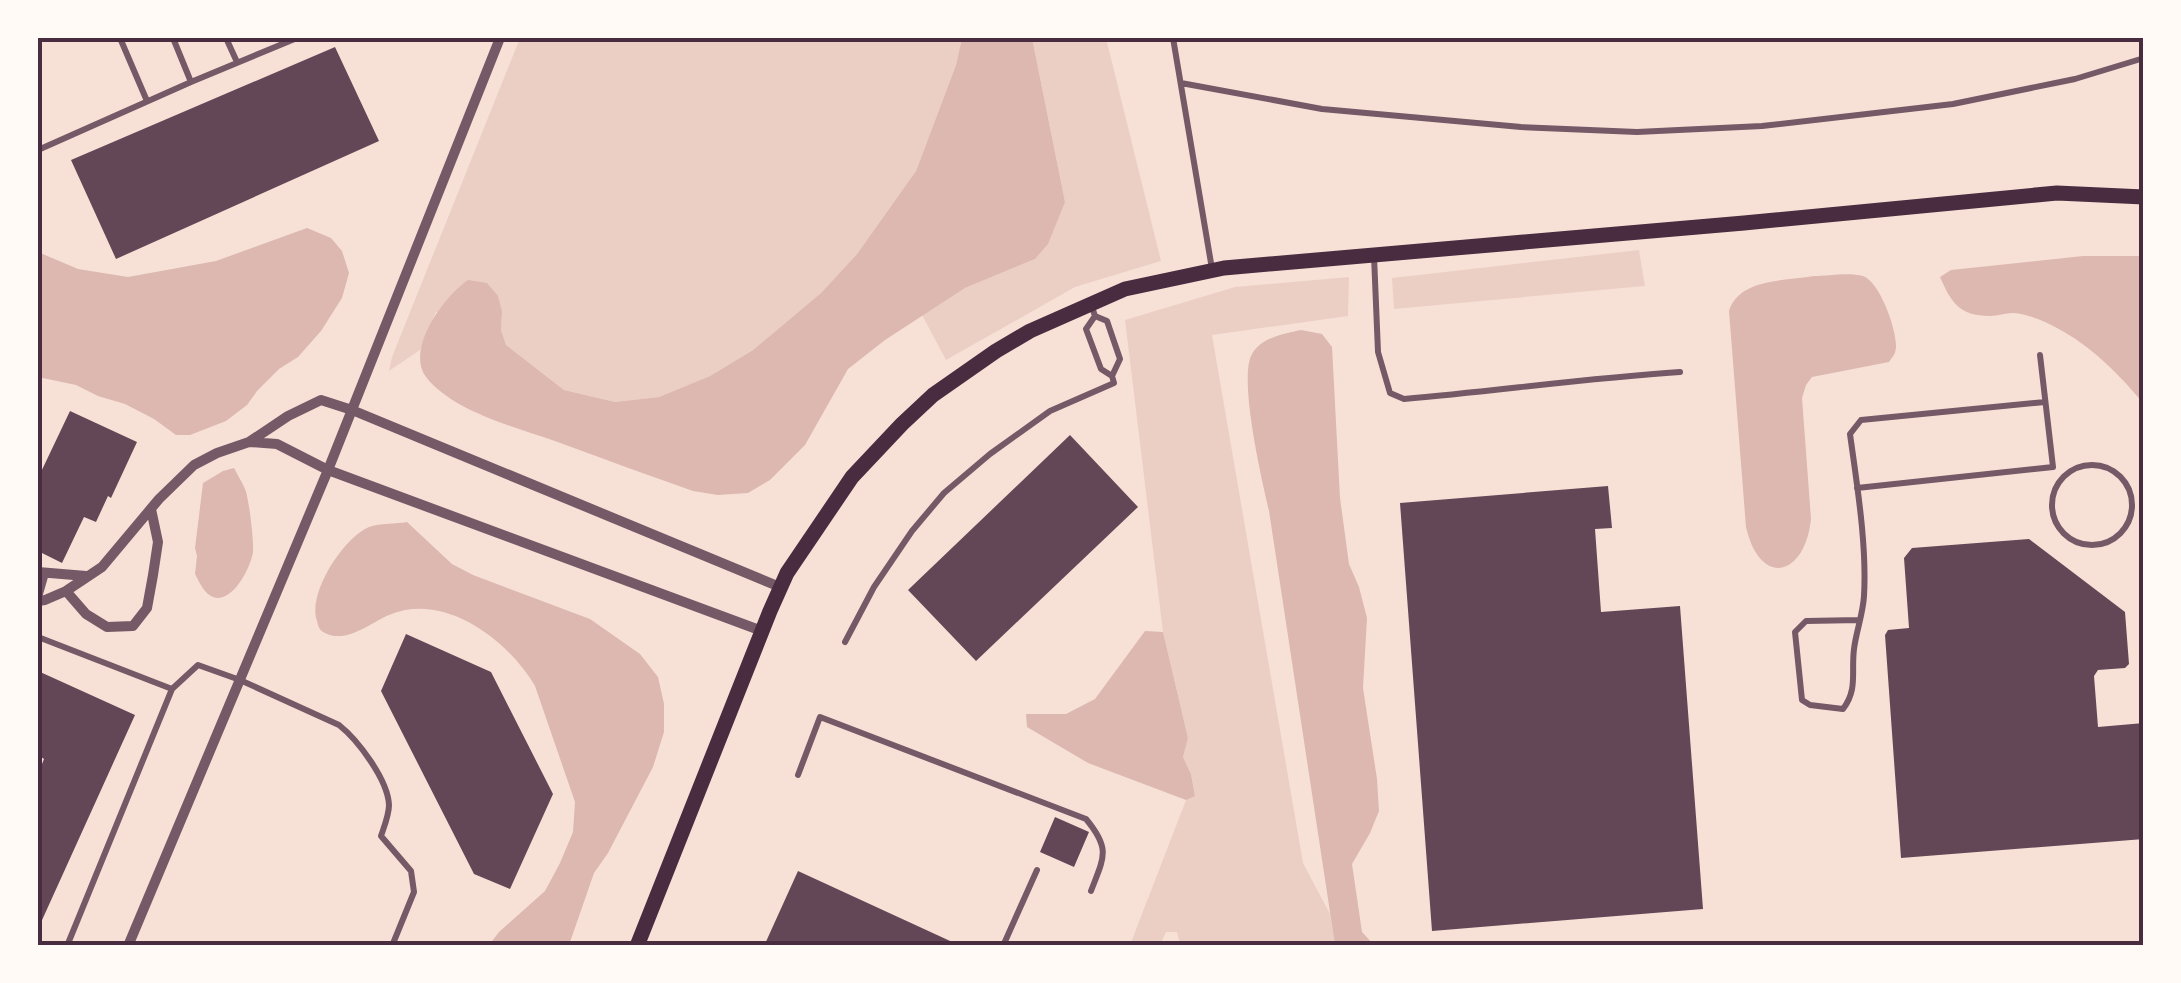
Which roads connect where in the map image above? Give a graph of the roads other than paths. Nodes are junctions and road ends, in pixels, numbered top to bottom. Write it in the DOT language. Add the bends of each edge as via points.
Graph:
graph roads {
  1 [pos="120,38"];
  2 [pos="173,38"];
  3 [pos="226,38"];
  4 [pos="296,38"];
  5 [pos="500,38"];
  6 [pos="1172,38"];
  7 [pos="2144,58"];
  8 [pos="237,62"];
  9 [pos="192,82"];
  10 [pos="1181,83"];
  11 [pos="147,102"];
  12 [pos="38,150"];
  13 [pos="2144,197"];
  14 [pos="1374,255"];
  15 [pos="1212,270"];
  16 [pos="1092,310"];
  17 [pos="2040,354"];
  18 [pos="1680,372"];
  19 [pos="1112,376"];
  20 [pos="2045,402"];
  21 [pos="352,410"];
  22 [pos="250,442"];
  23 [pos="2053,467"];
  24 [pos="328,470"];
  25 [pos="2063,476"];
  26 [pos="1857,488"];
  27 [pos="151,509"];
  28 [pos="41,573"];
  29 [pos="87,576"];
  30 [pos="780,587"];
  31 [pos="66,591"];
  32 [pos="38,597"];
  33 [pos="1860,620"];
  34 [pos="762,631"];
  35 [pos="38,637"];
  36 [pos="845,642"];
  37 [pos="240,680"];
  38 [pos="172,690"];
  39 [pos="798,775"];
  40 [pos="1037,870"];
  41 [pos="1091,891"];
  42 [pos="67,946"];
  43 [pos="128,946"];
  44 [pos="392,946"];
  45 [pos="637,946"];
  46 [pos="1003,946"];
  1 -- 11 [label="lane"];
  2 -- 9 [label="lane"];
  3 -- 8 [label="lane"];
  4 -- 8 [label="lane"];
  5 -- 21 [label="street"];
  6 -- 10 [label="lane"];
  7 -- 10 [label="lane" via="1954,104 1762,126 1637,132 1322,109"];
  8 -- 9 [label="lane"];
  9 -- 11 [label="lane"];
  10 -- 15 [label="lane"];
  11 -- 12 [label="lane"];
  13 -- 14 [label="main road" via="2057,192"];
  14 -- 15 [label="main road"];
  14 -- 18 [label="lane" via="1378,352 1390,394 1404,398"];
  15 -- 16 [label="main road" via="1125,289"];
  16 -- 19 [label="lane" via="1086,329 1101,369"];
  16 -- 19 [label="lane" via="1108,322 1120,360"];
  16 -- 30 [label="main road" via="1030,331 933,395 852,477"];
  17 -- 20 [label="lane"];
  19 -- 36 [label="lane" via="1114,383 1050,411 944,493 884,573"];
  20 -- 23 [label="lane"];
  20 -- 26 [label="lane" via="1861,420 1850,434"];
  21 -- 22 [label="street" via="320,400"];
  21 -- 24 [label="street"];
  21 -- 30 [label="street"];
  22 -- 24 [label="street" via="277,444"];
  22 -- 27 [label="street" via="194,466"];
  23 -- 25 [label="lane"];
  23 -- 26 [label="lane"];
  24 -- 34 [label="street"];
  24 -- 37 [label="street"];
  25 -- 25 [label="lane" via="2052,514 2066,537 2092,546 2126,527 2132,502 2122,478 2086,464"];
  26 -- 33 [label="lane"];
  27 -- 29 [label="street" via="102,568"];
  27 -- 31 [label="street" via="158,542 147,608 134,626 107,627"];
  28 -- 29 [label="street"];
  28 -- 32 [label="street"];
  29 -- 31 [label="street"];
  30 -- 34 [label="main road"];
  31 -- 32 [label="street"];
  33 -- 33 [label="lane" via="1852,697 1844,708 1802,700 1795,632 1806,621"];
  34 -- 45 [label="main road"];
  35 -- 38 [label="lane"];
  37 -- 38 [label="lane" via="198,665"];
  37 -- 43 [label="street"];
  37 -- 44 [label="lane" via="339,724 384,784 390,807 381,836 411,870 414,892"];
  38 -- 42 [label="lane"];
  39 -- 41 [label="lane" via="820,717 1086,819 1106,855"];
  40 -- 46 [label="lane"];
}
